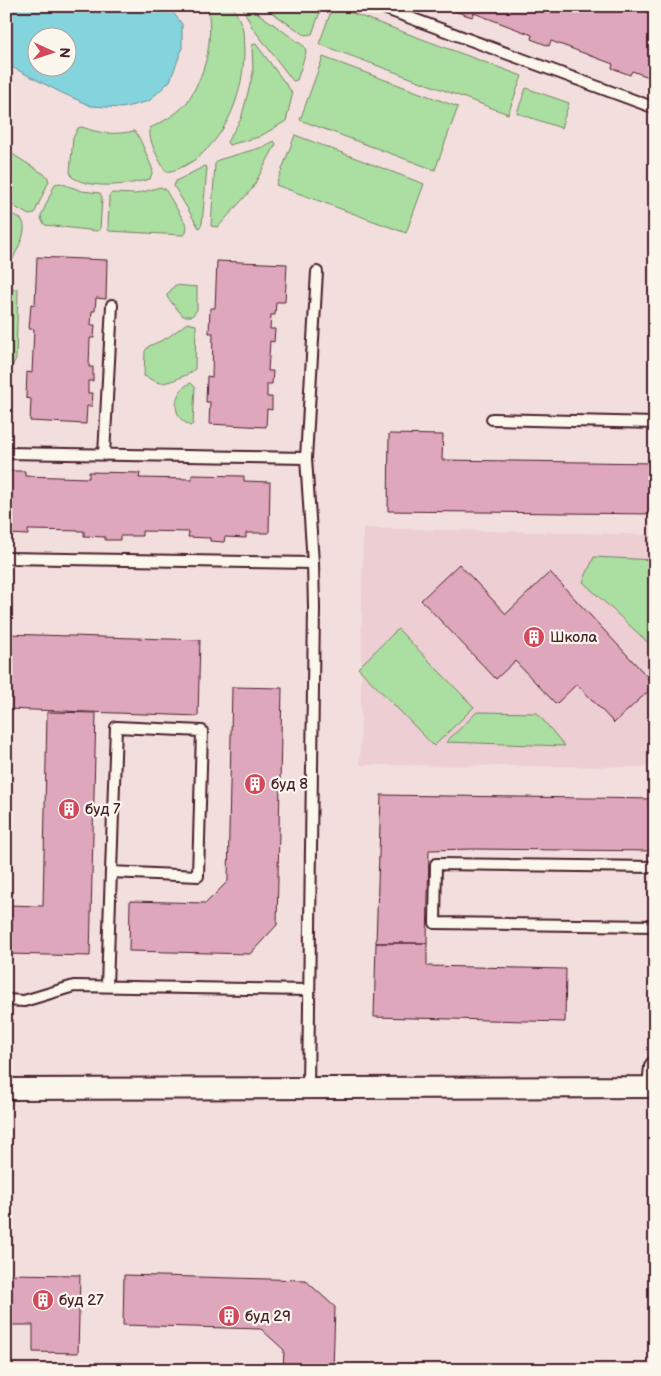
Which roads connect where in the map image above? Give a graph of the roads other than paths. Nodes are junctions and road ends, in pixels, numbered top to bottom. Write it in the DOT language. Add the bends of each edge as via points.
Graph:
graph roads {
  1 [pos="378,6"];
  2 [pos="655,108"];
  3 [pos="317,272"];
  4 [pos="112,305"];
  5 [pos="492,420"];
  6 [pos="655,423"];
  7 [pos="6,453"];
  8 [pos="104,455"];
  9 [pos="306,458"];
  10 [pos="6,558"];
  11 [pos="313,563"];
  12 [pos="655,867"];
  13 [pos="110,872"];
  14 [pos="655,926"];
  15 [pos="106,986"];
  16 [pos="309,990"];
  17 [pos="6,1000"];
  18 [pos="655,1067"];
  19 [pos="654,1087"];
  20 [pos="308,1088"];
  21 [pos="6,1089"];
  1 -- 2 [label="lane"];
  3 -- 9 [label="lane"];
  4 -- 8 [label="lane"];
  5 -- 6 [label="lane"];
  7 -- 8 [label="lane"];
  8 -- 9 [label="lane"];
  9 -- 11 [label="lane"];
  10 -- 11 [label="lane"];
  11 -- 16 [label="lane"];
  12 -- 14 [label="lane" via="436,864 435,923"];
  13 -- 13 [label="lane" via="116,726 202,732 198,876"];
  13 -- 15 [label="lane"];
  15 -- 16 [label="lane"];
  15 -- 17 [label="lane" via="74,986 24,1001"];
  16 -- 20 [label="lane"];
  18 -- 19 [label="street"];
  19 -- 20 [label="street"];
  20 -- 21 [label="street"];
}
